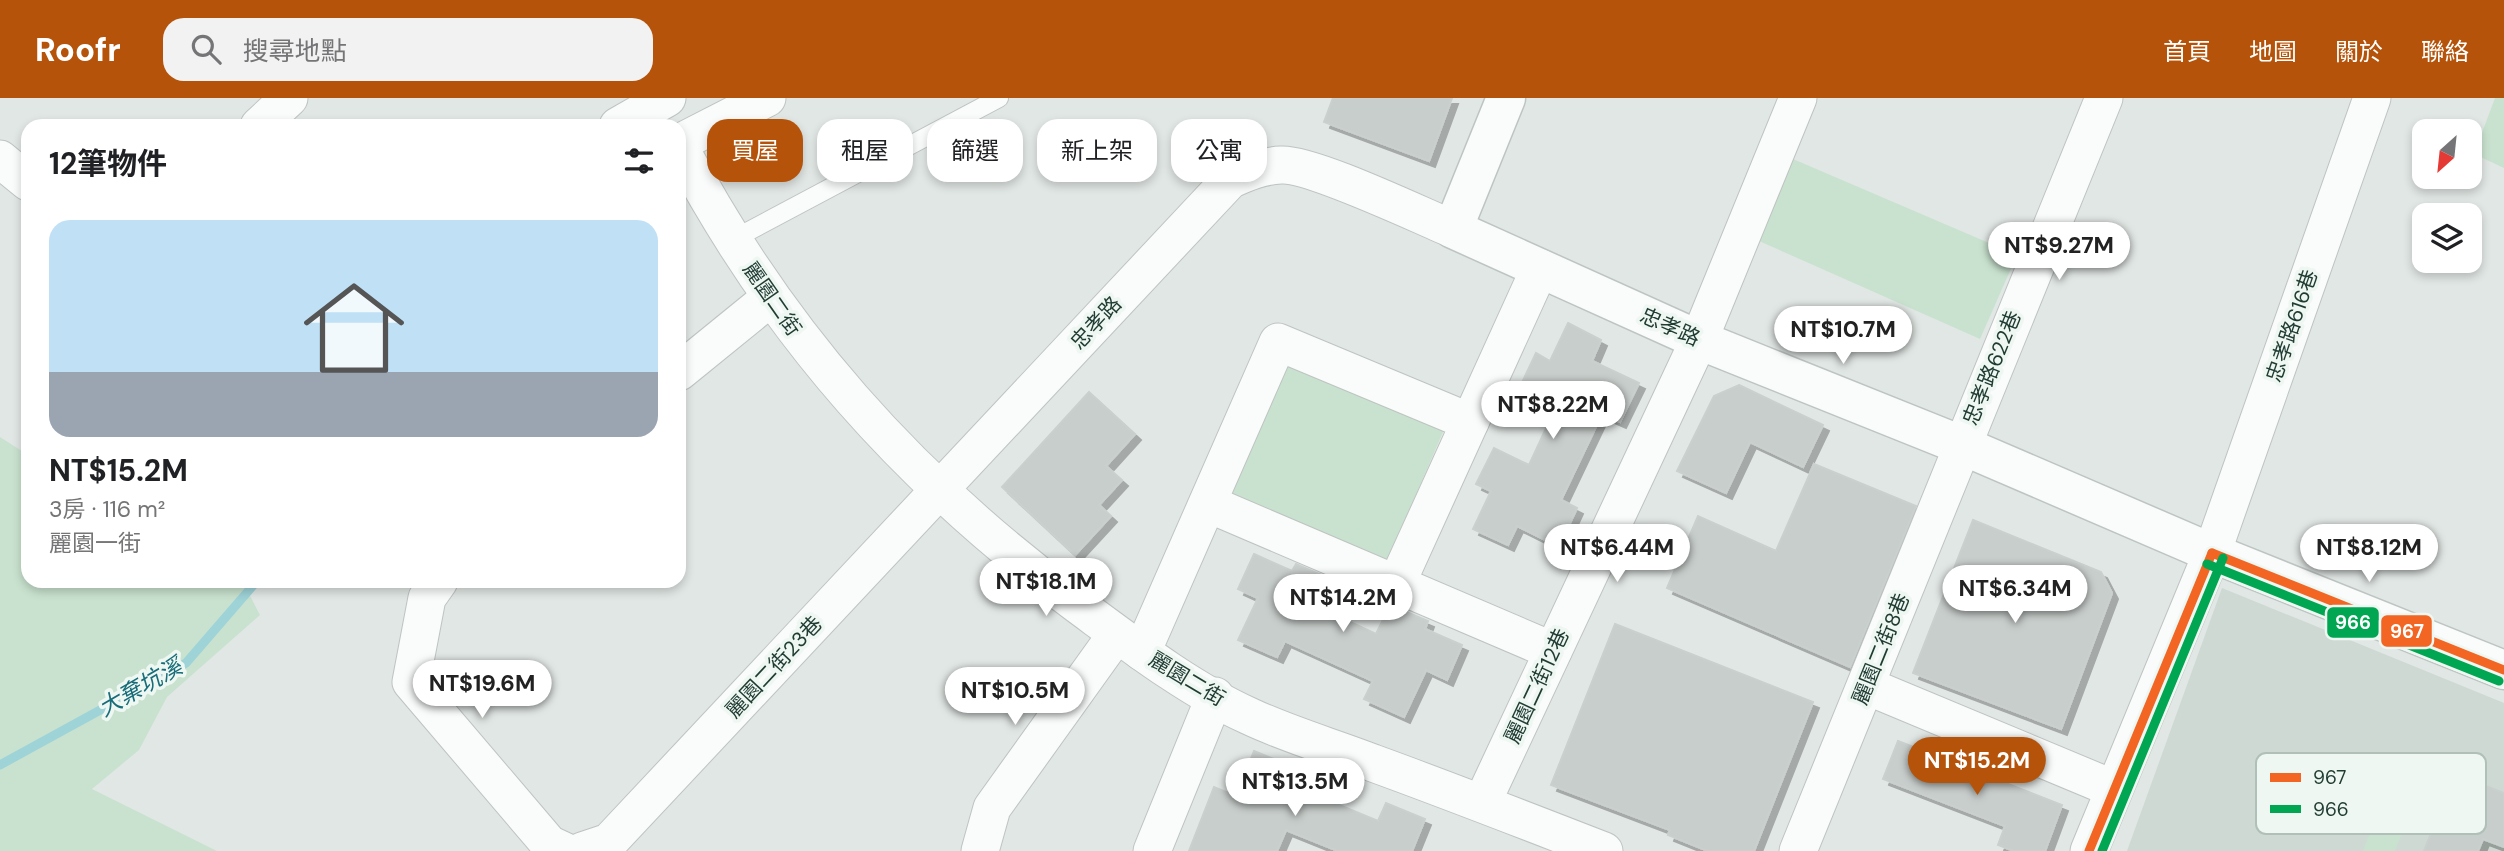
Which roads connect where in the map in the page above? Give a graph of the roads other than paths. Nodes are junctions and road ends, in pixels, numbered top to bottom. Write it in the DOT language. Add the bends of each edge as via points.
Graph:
graph roads {
  1 [pos="289,98"];
  2 [pos="767,98"];
  3 [pos="999,98"];
  4 [pos="1506,98"];
  5 [pos="1797,98"];
  6 [pos="2104,98"];
  7 [pos="2372,98"];
  8 [pos="663,107"];
  9 [pos="266,119"];
  10 [pos="635,119"];
  11 [pos="686,140"];
  12 [pos="686,157"];
  13 [pos="0,159"];
  14 [pos="21,176"];
  15 [pos="1453,229"];
  16 [pos="732,240"];
  17 [pos="1541,268"];
  18 [pos="770,298"];
  19 [pos="1699,340"];
  20 [pos="686,366"];
  21 [pos="1470,422"];
  22 [pos="1961,445"];
  23 [pos="939,491"];
  24 [pos="1209,504"];
  25 [pos="2211,553"];
  26 [pos="1396,586"];
  27 [pos="434,588"];
  28 [pos="1129,644"];
  29 [pos="1553,651"];
  30 [pos="2504,670"];
  31 [pos="1867,686"];
  32 [pos="1215,696"];
  33 [pos="2114,789"];
  34 [pos="1482,803"];
  35 [pos="595,847"];
  36 [pos="564,851"];
  37 [pos="981,851"];
  38 [pos="1152,851"];
  39 [pos="1604,851"];
  40 [pos="1798,851"];
  41 [pos="2089,851"];
  1 -- 9 [label="street"];
  2 -- 11 [label="street"];
  3 -- 16 [label="lane"];
  4 -- 15 [label="street"];
  5 -- 19 [label="street"];
  6 -- 22 [label="street, 忠孝路622巷"];
  7 -- 25 [label="street, 忠孝路616巷"];
  8 -- 10 [label="street"];
  12 -- 16 [label="street, 麗園二街"];
  13 -- 14 [label="street"];
  15 -- 17 [label="street, 忠孝路"];
  15 -- 23 [label="street, 忠孝路" via="1284,164 1253,169 1230,180"];
  16 -- 18 [label="street, 麗園二街"];
  17 -- 19 [label="street, 忠孝路"];
  17 -- 21 [label="street"];
  18 -- 20 [label="street"];
  18 -- 23 [label="street, 麗園二街" via="873,423"];
  19 -- 22 [label="street, 忠孝路"];
  19 -- 29 [label="street, 麗園二街12巷"];
  21 -- 24 [label="street" via="1278,342"];
  21 -- 26 [label="street"];
  22 -- 25 [label="street, 忠孝路"];
  22 -- 31 [label="street, 麗園二街8巷"];
  23 -- 28 [label="street, 麗園二街" via="1041,579"];
  23 -- 35 [label="street, 麗園二街23巷"];
  24 -- 26 [label="street"];
  24 -- 28 [label="street"];
  25 -- 30 [label="street, 忠孝路"];
  25 -- 33 [label="street, 忠孝路616巷"];
  26 -- 29 [label="street"];
  27 -- 36 [label="street" via="427,598 411,682 549,844"];
  28 -- 32 [label="street, 麗園二街"];
  28 -- 37 [label="street" via="992,808"];
  29 -- 34 [label="street, 麗園二街12巷"];
  31 -- 33 [label="street"];
  31 -- 40 [label="street, 麗園二街8巷"];
  32 -- 34 [label="street, 麗園二街" via="1248,716"];
  32 -- 38 [label="street"];
  33 -- 41 [label="street, 忠孝路616巷"];
  34 -- 39 [label="street, 麗園二街"];
}
